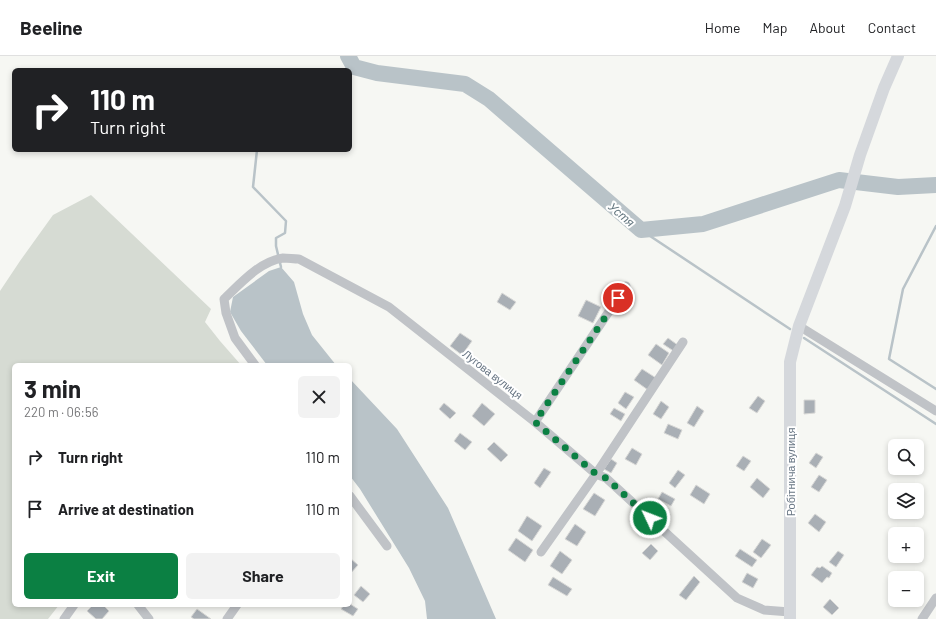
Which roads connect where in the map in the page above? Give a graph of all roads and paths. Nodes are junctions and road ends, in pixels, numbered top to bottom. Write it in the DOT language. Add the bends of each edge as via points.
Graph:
graph roads {
  1 [pos="898,56"];
  2 [pos="626,286"];
  3 [pos="799,326"];
  4 [pos="683,342"];
  5 [pos="254,363"];
  6 [pos="936,411"];
  7 [pos="535,422"];
  8 [pos="596,474"];
  9 [pos="352,499"];
  10 [pos="387,546"];
  11 [pos="541,552"];
  12 [pos="936,598"];
  13 [pos="73,607"];
  14 [pos="140,607"];
  15 [pos="236,607"];
  16 [pos="790,615"];
  17 [pos="64,619"];
  18 [pos="149,619"];
  19 [pos="227,619"];
  20 [pos="922,619"];
  1 -- 3 [label="street, Робітнича вулиця" via="880,99 845,206"];
  2 -- 7 [label="street"];
  3 -- 6 [label="street"];
  3 -- 16 [label="street, Робітнича вулиця" via="790,362"];
  4 -- 8 [label="street"];
  5 -- 7 [label="street, Лугова вулиця" via="235,338 224,299 265,264 283,258 299,259 389,308"];
  7 -- 8 [label="street, Лугова вулиця"];
  8 -- 11 [label="street"];
  8 -- 16 [label="street, Лугова вулиця" via="606,478 737,598 764,610"];
  9 -- 10 [label="street"];
  12 -- 20 [label="street"];
  13 -- 17 [label="street"];
  14 -- 18 [label="street"];
  15 -- 19 [label="street"];
}
